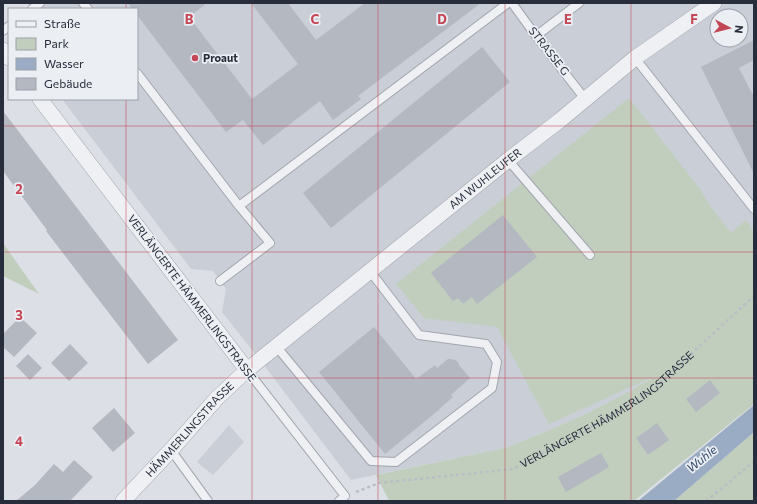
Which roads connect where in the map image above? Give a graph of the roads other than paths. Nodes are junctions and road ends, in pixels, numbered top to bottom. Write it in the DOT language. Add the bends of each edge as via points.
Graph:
graph roads {
  1 [pos="508,3"];
  2 [pos="512,3"];
  3 [pos="579,3"];
  4 [pos="714,3"];
  5 [pos="536,36"];
  6 [pos="635,58"];
  7 [pos="138,74"];
  8 [pos="586,99"];
  9 [pos="41,100"];
  10 [pos="508,160"];
  11 [pos="239,206"];
  12 [pos="754,209"];
  13 [pos="590,256"];
  14 [pos="370,271"];
  15 [pos="220,281"];
  16 [pos="276,346"];
  17 [pos="260,360"];
  18 [pos="247,370"];
  19 [pos="171,450"];
  20 [pos="342,499"];
  21 [pos="123,501"];
  22 [pos="208,501"];
  1 -- 11 [label="lane"];
  2 -- 5 [label="lane, STRASSE G"];
  3 -- 5 [label="lane"];
  4 -- 6 [label="street, AM WUHLEUFER"];
  5 -- 8 [label="lane, STRASSE G"];
  6 -- 8 [label="street, AM WUHLEUFER"];
  6 -- 12 [label="lane"];
  7 -- 11 [label="lane"];
  8 -- 10 [label="street, AM WUHLEUFER"];
  9 -- 18 [label="street, VERLÄNGERTE HÄMMERLINGSTRASSE"];
  10 -- 13 [label="lane"];
  10 -- 14 [label="street, AM WUHLEUFER"];
  11 -- 15 [label="lane" via="270,243"];
  14 -- 16 [label="street, AM WUHLEUFER"];
  14 -- 16 [label="lane" via="419,335 486,344 497,362 492,388 396,462 371,461"];
  16 -- 17 [label="street, AM WUHLEUFER"];
  17 -- 18 [label="street, HÄMMERLINGSTRASSE"];
  18 -- 19 [label="street, HÄMMERLINGSTRASSE" via="217,398"];
  18 -- 20 [label="lane, VERLÄNGERTE HÄMMERLINGSTRASSE"];
  19 -- 21 [label="street, HÄMMERLINGSTRASSE"];
  19 -- 22 [label="lane"];
}
